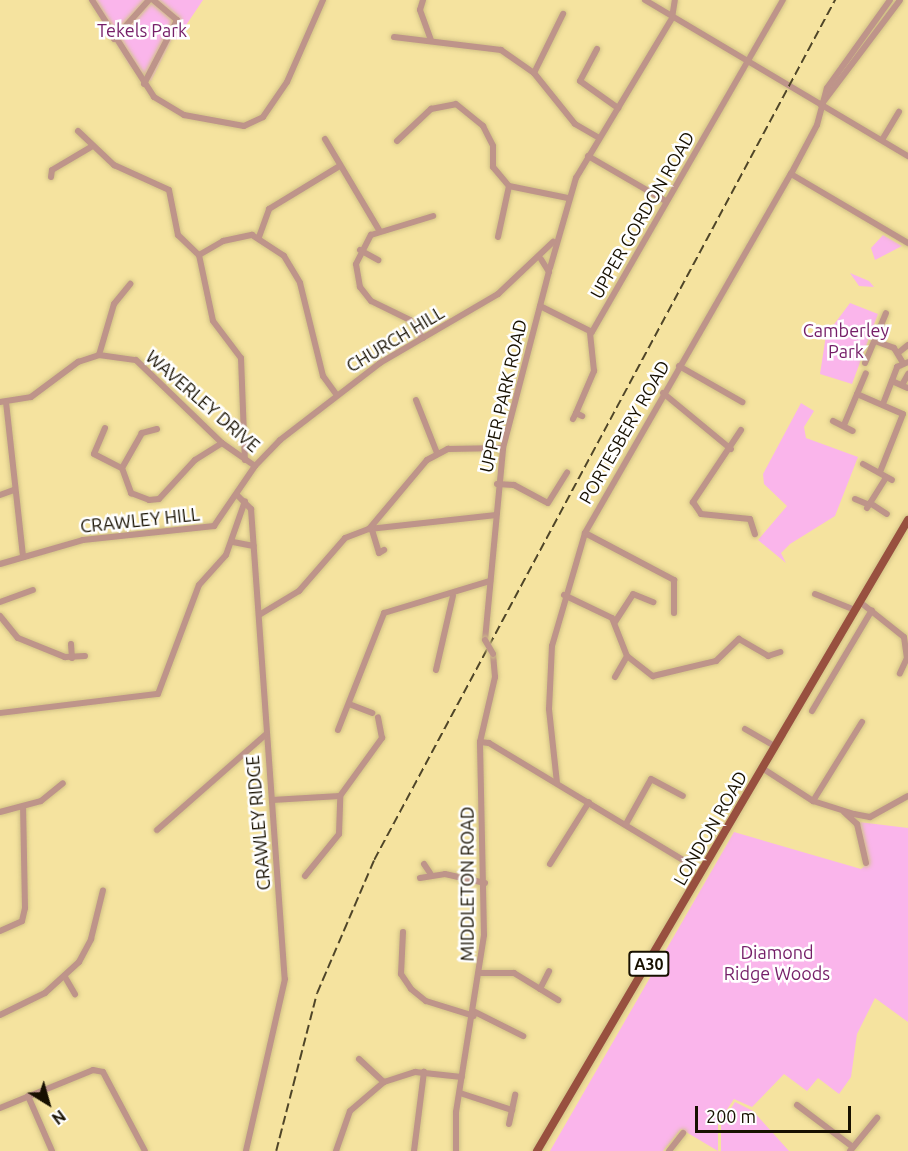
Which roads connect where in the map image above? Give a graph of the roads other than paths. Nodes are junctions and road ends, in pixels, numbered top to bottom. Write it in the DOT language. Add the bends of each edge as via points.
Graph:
graph roads {
  1 [pos="92,0"];
  2 [pos="151,0"];
  3 [pos="323,0"];
  4 [pos="423,0"];
  5 [pos="645,0"];
  6 [pos="675,0"];
  7 [pos="783,0"];
  8 [pos="890,0"];
  9 [pos="900,0"];
  10 [pos="563,14"];
  11 [pos="672,18"];
  12 [pos="394,37"];
  13 [pos="114,39"];
  14 [pos="431,41"];
  15 [pos="597,49"];
  16 [pos="748,62"];
  17 [pos="147,71"];
  18 [pos="136,74"];
  19 [pos="534,74"];
  20 [pos="839,78"];
  21 [pos="144,84"];
  22 [pos="821,104"];
  23 [pos="618,108"];
  24 [pos="899,112"];
  25 [pos="78,131"];
  26 [pos="599,138"];
  27 [pos="325,139"];
  28 [pos="882,140"];
  29 [pos="397,141"];
  30 [pos="91,147"];
  31 [pos="588,156"];
  32 [pos="908,156"];
  33 [pos="338,167"];
  34 [pos="791,174"];
  35 [pos="51,177"];
  36 [pos="509,186"];
  37 [pos="568,198"];
  38 [pos="664,200"];
  39 [pos="433,216"];
  40 [pos="379,230"];
  41 [pos="259,237"];
  42 [pos="498,237"];
  43 [pos="553,242"];
  44 [pos="908,243"];
  45 [pos="360,250"];
  46 [pos="199,255"];
  47 [pos="377,256"];
  48 [pos="541,259"];
  49 [pos="550,268"];
  50 [pos="130,284"];
  51 [pos="540,306"];
  52 [pos="886,313"];
  53 [pos="590,333"];
  54 [pos="423,338"];
  55 [pos="875,341"];
  56 [pos="908,345"];
  57 [pos="898,353"];
  58 [pos="99,355"];
  59 [pos="905,362"];
  60 [pos="865,363"];
  61 [pos="679,366"];
  62 [pos="866,373"];
  63 [pos="908,374"];
  64 [pos="892,381"];
  65 [pos="905,387"];
  66 [pos="663,393"];
  67 [pos="337,394"];
  68 [pos="857,394"];
  69 [pos="416,400"];
  70 [pos="3,402"];
  71 [pos="742,402"];
  72 [pos="883,404"];
  73 [pos="577,416"];
  74 [pos="833,421"];
  75 [pos="844,425"];
  76 [pos="105,428"];
  77 [pos="157,429"];
  78 [pos="741,429"];
  79 [pos="853,431"];
  80 [pos="222,443"];
  81 [pos="503,448"];
  82 [pos="731,449"];
  83 [pos="437,453"];
  84 [pos="245,460"];
  85 [pos="863,464"];
  86 [pos="255,466"];
  87 [pos="122,468"];
  88 [pos="567,473"];
  89 [pos="886,476"];
  90 [pos="497,484"];
  91 [pos="14,490"];
  92 [pos="0,495"];
  93 [pos="237,495"];
  94 [pos="855,499"];
  95 [pos="245,501"];
  96 [pos="869,505"];
  97 [pos="887,514"];
  98 [pos="496,515"];
  99 [pos="908,520"];
  100 [pos="371,530"];
  101 [pos="585,533"];
  102 [pos="756,534"];
  103 [pos="233,542"];
  104 [pos="254,546"];
  105 [pos="384,549"];
  106 [pos="23,557"];
  107 [pos="0,564"];
  108 [pos="490,581"];
  109 [pos="33,590"];
  110 [pos="815,594"];
  111 [pos="564,595"];
  112 [pos="453,596"];
  113 [pos="0,602"];
  114 [pos="653,602"];
  115 [pos="860,602"];
  116 [pos="855,610"];
  117 [pos="872,610"];
  118 [pos="674,613"];
  119 [pos="259,615"];
  120 [pos="0,616"];
  121 [pos="615,622"];
  122 [pos="71,644"];
  123 [pos="780,652"];
  124 [pos="493,654"];
  125 [pos="85,656"];
  126 [pos="627,656"];
  127 [pos="72,658"];
  128 [pos="436,670"];
  129 [pos="900,673"];
  130 [pos="615,677"];
  131 [pos="349,704"];
  132 [pos="812,711"];
  133 [pos="0,712"];
  134 [pos="862,722"];
  135 [pos="746,729"];
  136 [pos="338,730"];
  137 [pos="265,735"];
  138 [pos="480,742"];
  139 [pos="775,746"];
  140 [pos="762,768"];
  141 [pos="63,783"];
  142 [pos="557,783"];
  143 [pos="340,796"];
  144 [pos="683,796"];
  145 [pos="908,796"];
  146 [pos="272,800"];
  147 [pos="813,801"];
  148 [pos="590,802"];
  149 [pos="23,808"];
  150 [pos="844,811"];
  151 [pos="0,812"];
  152 [pos="626,825"];
  153 [pos="157,830"];
  154 [pos="866,863"];
  155 [pos="424,864"];
  156 [pos="550,864"];
  157 [pos="691,865"];
  158 [pos="310,873"];
  159 [pos="430,873"];
  160 [pos="420,878"];
  161 [pos="485,883"];
  162 [pos="102,890"];
  163 [pos="0,931"];
  164 [pos="403,932"];
  165 [pos="549,971"];
  166 [pos="481,973"];
  167 [pos="65,977"];
  168 [pos="540,989"];
  169 [pos="75,994"];
  170 [pos="558,1000"];
  171 [pos="474,1014"];
  172 [pos="0,1015"];
  173 [pos="523,1036"];
  174 [pos="359,1059"];
  175 [pos="424,1072"];
  176 [pos="462,1077"];
  177 [pos="384,1082"];
  178 [pos="460,1092"];
  179 [pos="515,1095"];
  180 [pos="28,1096"];
  181 [pos="797,1105"];
  182 [pos="0,1107"];
  183 [pos="512,1110"];
  184 [pos="877,1118"];
  185 [pos="509,1124"];
  186 [pos="683,1133"];
  187 [pos="852,1149"];
  188 [pos="52,1151"];
  189 [pos="145,1151"];
  190 [pos="246,1151"];
  191 [pos="336,1151"];
  192 [pos="414,1151"];
  193 [pos="456,1151"];
  194 [pos="537,1151"];
  195 [pos="669,1151"];
  1 -- 13 [label="street"];
  2 -- 13 [label="street"];
  2 -- 17 [label="street" via="177,20"];
  3 -- 21 [label="street" via="301,58 267,112 254,123 235,125 184,115 163,104"];
  4 -- 14 [label="street" via="420,10"];
  5 -- 11 [label="street"];
  6 -- 11 [label="street"];
  7 -- 16 [label="street, UPPER GORDON ROAD"];
  8 -- 20 [label="street"];
  9 -- 20 [label="street"];
  10 -- 19 [label="street"];
  11 -- 16 [label="street"];
  11 -- 23 [label="street, UPPER PARK ROAD"];
  12 -- 14 [label="street"];
  13 -- 18 [label="street"];
  14 -- 19 [label="street" via="501,50"];
  15 -- 23 [label="street" via="580,81"];
  16 -- 22 [label="street"];
  16 -- 38 [label="street, UPPER GORDON ROAD"];
  17 -- 18 [label="street"];
  17 -- 21 [label="street"];
  18 -- 21 [label="street"];
  19 -- 26 [label="street" via="575,124"];
  20 -- 22 [label="street, PORTESBERY ROAD"];
  22 -- 28 [label="street"];
  22 -- 34 [label="street, PORTESBERY ROAD" via="817,125"];
  23 -- 26 [label="street, UPPER PARK ROAD"];
  24 -- 28 [label="street"];
  25 -- 30 [label="street"];
  26 -- 31 [label="street, UPPER PARK ROAD"];
  27 -- 33 [label="street"];
  28 -- 32 [label="street"];
  29 -- 36 [label="street" via="431,109 456,104 483,126 493,146 493,167"];
  30 -- 35 [label="street" via="52,170"];
  30 -- 46 [label="street" via="114,165 169,190 178,235"];
  31 -- 37 [label="street, UPPER PARK ROAD"];
  31 -- 38 [label="street"];
  33 -- 40 [label="street"];
  33 -- 41 [label="street" via="269,209"];
  34 -- 44 [label="street"];
  34 -- 61 [label="street, PORTESBERY ROAD"];
  36 -- 37 [label="street"];
  36 -- 42 [label="street"];
  37 -- 43 [label="street, UPPER PARK ROAD"];
  38 -- 53 [label="street, UPPER GORDON ROAD"];
  39 -- 40 [label="street"];
  40 -- 45 [label="street"];
  41 -- 46 [label="street" via="223,242"];
  41 -- 67 [label="street" via="284,256 300,283 323,376"];
  43 -- 48 [label="street, CHURCH HILL"];
  43 -- 49 [label="street, UPPER PARK ROAD"];
  45 -- 47 [label="street"];
  45 -- 54 [label="street" via="360,287 384,311 410,320"];
  46 -- 84 [label="street" via="213,321 241,358"];
  48 -- 49 [label="street"];
  48 -- 54 [label="street, CHURCH HILL" via="488,301"];
  49 -- 51 [label="street, UPPER PARK ROAD"];
  50 -- 58 [label="street" via="114,304"];
  51 -- 53 [label="street"];
  51 -- 81 [label="street, UPPER PARK ROAD"];
  52 -- 55 [label="street"];
  53 -- 73 [label="street" via="594,371"];
  54 -- 67 [label="street, CHURCH HILL"];
  55 -- 57 [label="street"];
  55 -- 60 [label="street"];
  56 -- 57 [label="street"];
  57 -- 59 [label="street"];
  58 -- 70 [label="street" via="78,363 31,397"];
  58 -- 80 [label="street, WAVERLEY DRIVE" via="136,360"];
  59 -- 64 [label="street"];
  61 -- 66 [label="street, PORTESBERY ROAD"];
  61 -- 71 [label="street"];
  62 -- 68 [label="street"];
  63 -- 65 [label="street"];
  64 -- 65 [label="street"];
  64 -- 72 [label="street"];
  66 -- 82 [label="street"];
  66 -- 101 [label="street, PORTESBERY ROAD"];
  67 -- 86 [label="street, CHURCH HILL"];
  68 -- 72 [label="street"];
  68 -- 75 [label="street"];
  69 -- 83 [label="street"];
  70 -- 91 [label="street"];
  72 -- 89 [label="street" via="902,412 903,418"];
  74 -- 75 [label="street"];
  75 -- 79 [label="street"];
  76 -- 87 [label="street" via="94,454"];
  77 -- 87 [label="street" via="142,433"];
  78 -- 82 [label="street"];
  80 -- 84 [label="street, WAVERLEY DRIVE"];
  80 -- 87 [label="street" via="195,460 159,499 131,493"];
  81 -- 83 [label="street"];
  81 -- 90 [label="street, UPPER PARK ROAD"];
  82 -- 102 [label="street" via="698,491 694,507 701,514 750,519"];
  83 -- 100 [label="street"];
  84 -- 86 [label="street, WAVERLEY DRIVE"];
  85 -- 89 [label="street"];
  86 -- 93 [label="street, CRAWLEY HILL"];
  88 -- 90 [label="street" via="548,503 514,485"];
  89 -- 96 [label="street"];
  90 -- 98 [label="street, UPPER PARK ROAD"];
  91 -- 92 [label="street"];
  91 -- 106 [label="street"];
  93 -- 95 [label="street"];
  93 -- 106 [label="street, CRAWLEY HILL" via="214,526 205,529 83,540"];
  94 -- 96 [label="street"];
  95 -- 103 [label="street"];
  95 -- 104 [label="street, CRAWLEY RIDGE"];
  96 -- 97 [label="street"];
  98 -- 100 [label="street"];
  98 -- 108 [label="street, UPPER PARK ROAD"];
  99 -- 115 [label="main road, LONDON ROAD / A30"];
  100 -- 105 [label="street" via="379,553"];
  100 -- 119 [label="street" via="345,538 299,591"];
  101 -- 111 [label="street, PORTESBERY ROAD"];
  101 -- 118 [label="street" via="675,580"];
  103 -- 104 [label="street"];
  103 -- 133 [label="street" via="202,579 158,694"];
  104 -- 119 [label="street, CRAWLEY RIDGE"];
  106 -- 107 [label="street, CRAWLEY HILL"];
  108 -- 112 [label="street"];
  108 -- 124 [label="street, UPPER PARK ROAD, bridge" via="485,640"];
  109 -- 113 [label="street"];
  110 -- 116 [label="street"];
  111 -- 121 [label="street"];
  111 -- 142 [label="street, PORTESBERY ROAD" via="548,684"];
  112 -- 128 [label="street"];
  112 -- 131 [label="street" via="384,613"];
  114 -- 121 [label="street" via="633,594"];
  115 -- 116 [label="main road, LONDON ROAD / A30"];
  115 -- 117 [label="street"];
  116 -- 139 [label="main road, LONDON ROAD / A30"];
  117 -- 129 [label="street" via="904,637 907,658"];
  117 -- 132 [label="street"];
  119 -- 137 [label="street, CRAWLEY RIDGE"];
  120 -- 127 [label="street" via="18,638"];
  121 -- 126 [label="street"];
  122 -- 127 [label="street"];
  123 -- 126 [label="street" via="768,656 739,639 716,661 653,676"];
  124 -- 138 [label="street, MIDDLETON ROAD" via="495,677"];
  125 -- 127 [label="street"];
  126 -- 130 [label="street"];
  131 -- 136 [label="street"];
  131 -- 143 [label="street" via="375,715 382,738"];
  134 -- 147 [label="street"];
  135 -- 139 [label="street"];
  137 -- 146 [label="street, CRAWLEY RIDGE"];
  137 -- 153 [label="street"];
  138 -- 142 [label="street"];
  138 -- 161 [label="street, MIDDLETON ROAD"];
  139 -- 140 [label="main road, LONDON ROAD / A30"];
  140 -- 147 [label="street"];
  140 -- 194 [label="main road, LONDON ROAD / A30"];
  141 -- 149 [label="street"];
  142 -- 148 [label="street"];
  143 -- 146 [label="street"];
  143 -- 158 [label="street" via="342,829"];
  144 -- 152 [label="street" via="651,778"];
  145 -- 150 [label="street" via="870,817"];
  146 -- 190 [label="street, CRAWLEY RIDGE" via="285,979"];
  147 -- 150 [label="street"];
  148 -- 152 [label="street"];
  148 -- 156 [label="street"];
  149 -- 151 [label="street"];
  149 -- 163 [label="street" via="25,908 22,921"];
  150 -- 154 [label="street" via="856,824"];
  152 -- 157 [label="street"];
  155 -- 159 [label="street"];
  159 -- 160 [label="street"];
  159 -- 161 [label="street"];
  161 -- 166 [label="street, MIDDLETON ROAD"];
  162 -- 167 [label="street" via="91,939"];
  164 -- 171 [label="street" via="402,974 411,989 426,1001"];
  165 -- 168 [label="street"];
  166 -- 168 [label="street" via="514,973"];
  166 -- 171 [label="street, MIDDLETON ROAD"];
  167 -- 169 [label="street"];
  167 -- 172 [label="street"];
  168 -- 170 [label="street"];
  171 -- 173 [label="street"];
  171 -- 176 [label="street, MIDDLETON ROAD"];
  174 -- 177 [label="street"];
  175 -- 176 [label="street"];
  175 -- 177 [label="street"];
  175 -- 192 [label="street"];
  176 -- 178 [label="street, MIDDLETON ROAD"];
  177 -- 191 [label="street" via="350,1111"];
  178 -- 183 [label="street"];
  178 -- 193 [label="street, MIDDLETON ROAD"];
  179 -- 183 [label="street"];
  180 -- 182 [label="street"];
  180 -- 188 [label="street"];
  180 -- 189 [label="street" via="93,1070 103,1072"];
  181 -- 187 [label="street"];
  183 -- 185 [label="street"];
  184 -- 187 [label="street"];
  186 -- 195 [label="street"];
}
